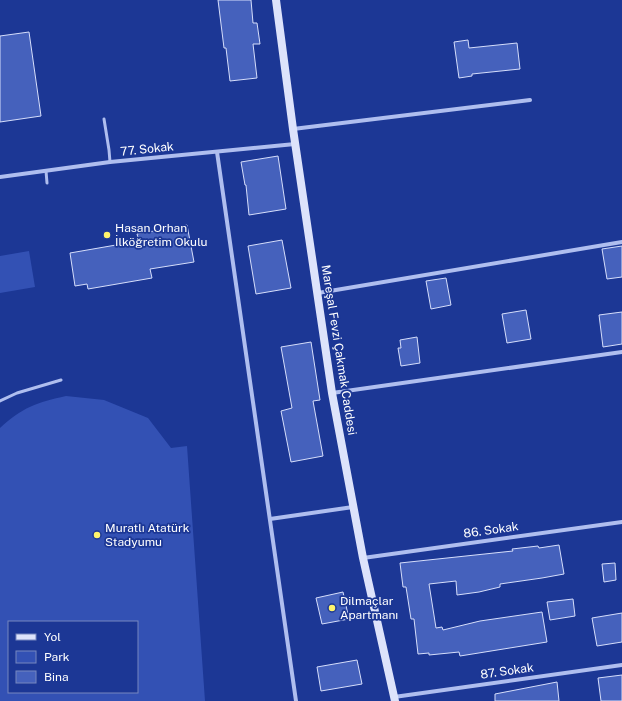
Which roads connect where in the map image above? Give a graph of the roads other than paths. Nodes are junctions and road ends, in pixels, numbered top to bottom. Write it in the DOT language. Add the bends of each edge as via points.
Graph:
graph roads {
  1 [pos="276,0"];
  2 [pos="530,100"];
  3 [pos="104,119"];
  4 [pos="293,129"];
  5 [pos="296,144"];
  6 [pos="217,152"];
  7 [pos="110,162"];
  8 [pos="46,171"];
  9 [pos="0,177"];
  10 [pos="47,183"];
  11 [pos="622,242"];
  12 [pos="318,293"];
  13 [pos="622,352"];
  14 [pos="61,380"];
  15 [pos="332,393"];
  16 [pos="0,401"];
  17 [pos="353,507"];
  18 [pos="270,519"];
  19 [pos="622,522"];
  20 [pos="363,558"];
  21 [pos="622,665"];
  22 [pos="395,699"];
  23 [pos="296,701"];
  1 -- 4 [label="street, Mareşal Fevzi Çakmak Caddesi"];
  2 -- 4 [label="street"];
  3 -- 7 [label="lane"];
  4 -- 5 [label="street, Mareşal Fevzi Çakmak Caddesi"];
  5 -- 6 [label="street, 77. Sokak"];
  5 -- 12 [label="street, Mareşal Fevzi Çakmak Caddesi"];
  6 -- 7 [label="street, 77. Sokak"];
  6 -- 18 [label="street"];
  7 -- 8 [label="street, 77. Sokak"];
  8 -- 9 [label="street, 77. Sokak"];
  8 -- 10 [label="lane"];
  11 -- 12 [label="street"];
  12 -- 15 [label="street, Mareşal Fevzi Çakmak Caddesi"];
  13 -- 15 [label="street"];
  14 -- 16 [label="lane" via="17,393"];
  15 -- 17 [label="street, Mareşal Fevzi Çakmak Caddesi"];
  17 -- 18 [label="street"];
  17 -- 20 [label="street, Mareşal Fevzi Çakmak Caddesi"];
  18 -- 23 [label="street"];
  19 -- 20 [label="street, 86. Sokak"];
  20 -- 22 [label="street, Mareşal Fevzi Çakmak Caddesi"];
  21 -- 22 [label="street, 87. Sokak"];
}
